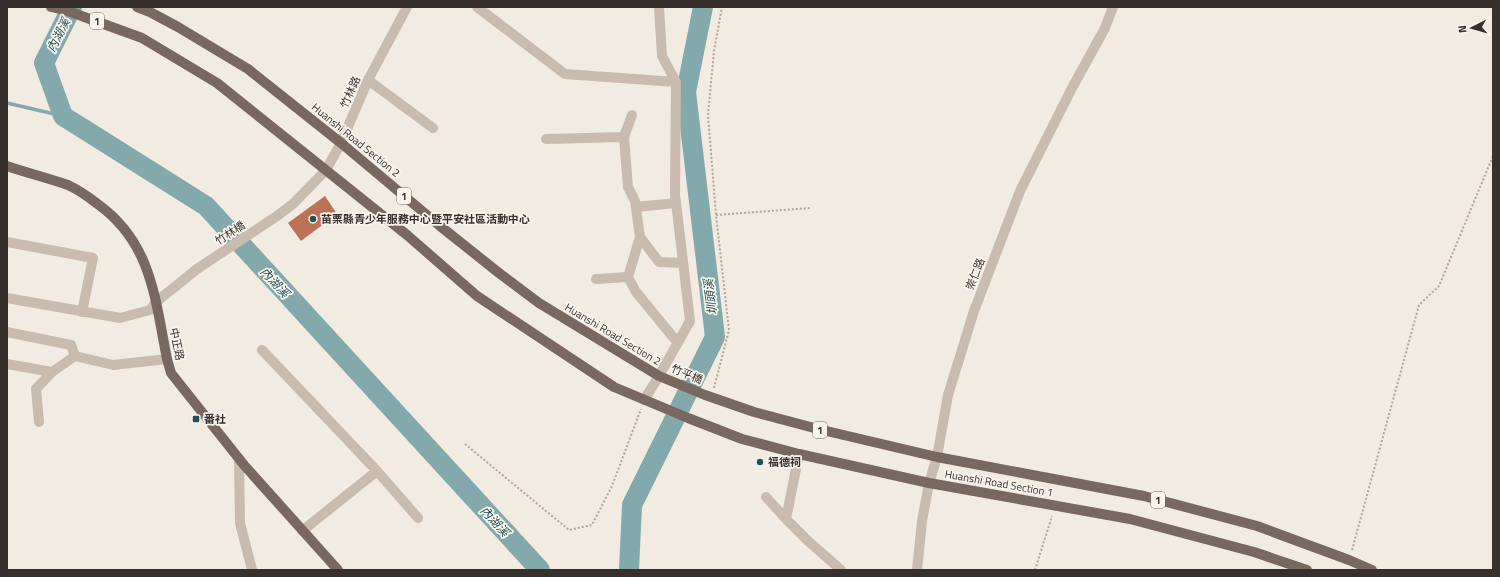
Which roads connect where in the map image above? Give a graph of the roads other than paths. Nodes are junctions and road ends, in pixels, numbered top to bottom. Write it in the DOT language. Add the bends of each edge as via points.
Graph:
graph roads {
  1 [pos="51,7"];
  2 [pos="137,7"];
  3 [pos="407,7"];
  4 [pos="477,7"];
  5 [pos="659,7"];
  6 [pos="1113,7"];
  7 [pos="368,80"];
  8 [pos="676,82"];
  9 [pos="632,115"];
  10 [pos="433,128"];
  11 [pos="624,137"];
  12 [pos="546,139"];
  13 [pos="342,143"];
  14 [pos="7,166"];
  15 [pos="326,170"];
  16 [pos="676,203"];
  17 [pos="636,207"];
  18 [pos="277,216"];
  19 [pos="640,237"];
  20 [pos="7,242"];
  21 [pos="683,263"];
  22 [pos="628,277"];
  23 [pos="596,279"];
  24 [pos="7,298"];
  25 [pos="156,302"];
  26 [pos="82,312"];
  27 [pos="7,332"];
  28 [pos="678,343"];
  29 [pos="262,350"];
  30 [pos="75,356"];
  31 [pos="167,359"];
  32 [pos="7,364"];
  33 [pos="52,372"];
  34 [pos="659,376"];
  35 [pos="644,400"];
  36 [pos="39,422"];
  37 [pos="799,454"];
  38 [pos="937,457"];
  39 [pos="239,459"];
  40 [pos="377,471"];
  41 [pos="929,483"];
  42 [pos="766,497"];
  43 [pos="418,518"];
  44 [pos="786,519"];
  45 [pos="302,531"];
  46 [pos="252,570"];
  47 [pos="338,570"];
  48 [pos="841,570"];
  49 [pos="917,570"];
  50 [pos="1307,570"];
  51 [pos="1372,570"];
  1 -- 15 [label="main road, 1" via="142,38 217,83"];
  2 -- 13 [label="main road, Huanshi Road Section 2 / 1" via="178,27 248,69"];
  3 -- 7 [label="street, 竹林路"];
  4 -- 8 [label="street" via="564,74"];
  5 -- 8 [label="street" via="662,56"];
  6 -- 38 [label="street, 崇仁路" via="1105,28 1020,191 972,319 948,395"];
  7 -- 10 [label="street"];
  7 -- 13 [label="street, 竹林路"];
  8 -- 16 [label="street"];
  9 -- 11 [label="street"];
  11 -- 12 [label="street"];
  11 -- 17 [label="street" via="628,187"];
  13 -- 15 [label="street, 竹林路"];
  13 -- 34 [label="main road, Huanshi Road Section 2 / 1" via="498,273 539,303"];
  14 -- 25 [label="main road, 中正路" via="70,186 112,214 129,233 139,250 149,274"];
  15 -- 18 [label="street, 竹林路" via="294,203"];
  15 -- 35 [label="main road, 1" via="477,296 614,388"];
  16 -- 17 [label="street"];
  16 -- 21 [label="street"];
  17 -- 19 [label="street"];
  18 -- 25 [label="street, 竹林橋" via="197,269"];
  19 -- 21 [label="street" via="659,262"];
  19 -- 22 [label="street"];
  20 -- 26 [label="street" via="93,258"];
  21 -- 28 [label="street" via="690,321"];
  22 -- 23 [label="street"];
  22 -- 28 [label="street" via="636,292"];
  24 -- 26 [label="street"];
  25 -- 26 [label="street" via="150,310 120,318"];
  25 -- 31 [label="main road, 中正路"];
  27 -- 30 [label="street" via="70,345"];
  28 -- 34 [label="street"];
  29 -- 40 [label="street"];
  30 -- 31 [label="street" via="113,365"];
  30 -- 33 [label="street"];
  31 -- 39 [label="main road, 中正路" via="171,372"];
  32 -- 33 [label="street"];
  33 -- 36 [label="street" via="36,389"];
  34 -- 35 [label="street"];
  34 -- 38 [label="main road, 竹平橋 / 1" via="754,412"];
  35 -- 37 [label="main road, Huanshi Road Section 1 / 1" via="742,438"];
  37 -- 41 [label="main road, Huanshi Road Section 1 / 1"];
  37 -- 44 [label="street"];
  38 -- 41 [label="street, 崇仁路"];
  38 -- 51 [label="main road, Huanshi Road Section 1 / 1" via="1144,496 1257,526"];
  39 -- 45 [label="main road, 中正路"];
  39 -- 46 [label="street" via="240,523"];
  40 -- 43 [label="street"];
  40 -- 45 [label="street"];
  41 -- 49 [label="street, 崇仁路"];
  41 -- 50 [label="main road, Huanshi Road Section 1 / 1" via="1138,521 1254,552"];
  42 -- 44 [label="street"];
  44 -- 48 [label="street"];
  45 -- 47 [label="main road, 中正路"];
}
